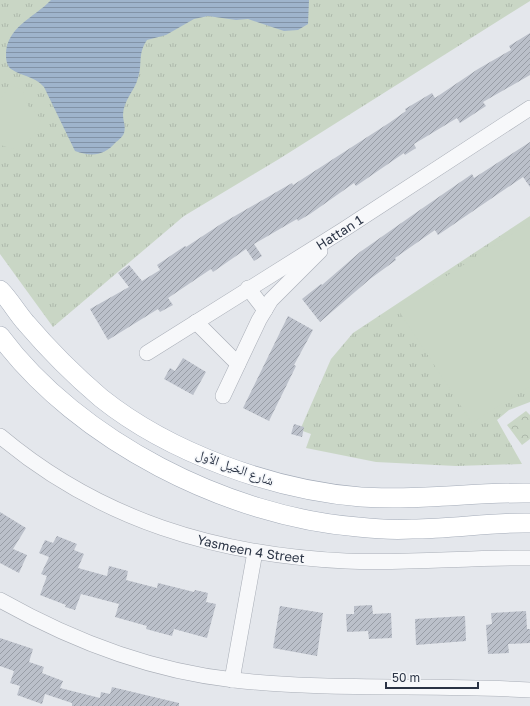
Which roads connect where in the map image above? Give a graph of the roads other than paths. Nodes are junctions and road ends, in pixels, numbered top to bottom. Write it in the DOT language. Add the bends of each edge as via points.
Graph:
graph roads {
  1 [pos="530,108"];
  2 [pos="343,230"];
  3 [pos="248,288"];
  4 [pos="2,290"];
  5 [pos="265,310"];
  6 [pos="196,322"];
  7 [pos="0,336"];
  8 [pos="147,353"];
  9 [pos="238,364"];
  10 [pos="223,396"];
  11 [pos="0,436"];
  12 [pos="530,493"];
  13 [pos="530,523"];
  14 [pos="255,552"];
  15 [pos="530,558"];
  16 [pos="0,600"];
  17 [pos="232,680"];
  18 [pos="530,690"];
  1 -- 2 [label="street, Hattan 1"];
  2 -- 3 [label="street, Hattan 1"];
  2 -- 5 [label="street" via="279,290"];
  3 -- 5 [label="street"];
  3 -- 6 [label="street, Hattan 1"];
  4 -- 12 [label="main road, شارع الخيل الأول" via="25,322 59,360 102,398 151,431 202,457 255,477 305,490 361,497"];
  5 -- 9 [label="street"];
  6 -- 8 [label="street, Hattan 1"];
  6 -- 9 [label="street"];
  7 -- 13 [label="main road" via="38,378 83,420 192,484 247,504 302,519 358,527 412,529"];
  9 -- 10 [label="street"];
  11 -- 14 [label="street, Yasmeen 4 Street" via="23,455 82,493 145,522 211,544"];
  14 -- 15 [label="street, Yasmeen 4 Street" via="347,561"];
  14 -- 17 [label="street"];
  16 -- 17 [label="street" via="75,638 126,656"];
  17 -- 18 [label="street" via="320,686 491,687"];
}
